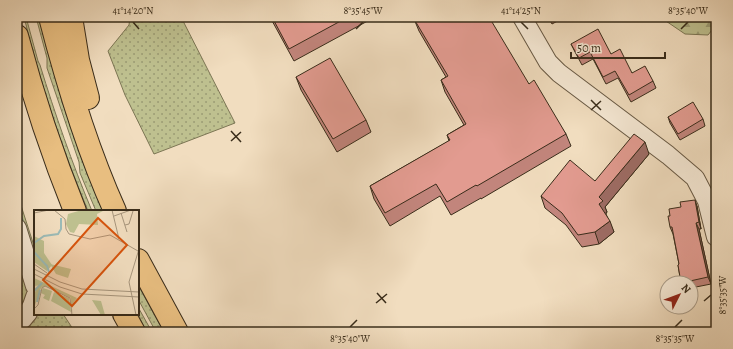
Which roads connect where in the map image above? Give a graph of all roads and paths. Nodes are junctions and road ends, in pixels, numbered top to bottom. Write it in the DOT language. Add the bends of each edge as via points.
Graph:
graph roads {
  1 [pos="50,17"];
  2 [pos="70,17"];
  3 [pos="522,17"];
  4 [pos="17,36"];
  5 [pos="17,88"];
  6 [pos="97,168"];
  7 [pos="60,175"];
  8 [pos="75,210"];
  9 [pos="115,210"];
  10 [pos="17,228"];
  11 [pos="716,237"];
  12 [pos="139,262"];
  13 [pos="34,283"];
  14 [pos="34,301"];
  15 [pos="125,315"];
  16 [pos="17,324"];
  17 [pos="134,332"];
  18 [pos="177,332"];
  1 -- 6 [label="highway" via="72,95"];
  2 -- 6 [label="highway" via="81,73 96,125"];
  3 -- 11 [label="street" via="548,62 559,73 695,178 707,201"];
  4 -- 7 [label="highway" via="35,101"];
  5 -- 7 [label="highway" via="32,137"];
  6 -- 9 [label="highway"];
  7 -- 8 [label="highway"];
  10 -- 13 [label="street"];
  12 -- 18 [label="highway"];
  14 -- 16 [label="street" via="23,320"];
  15 -- 17 [label="highway"];
}
